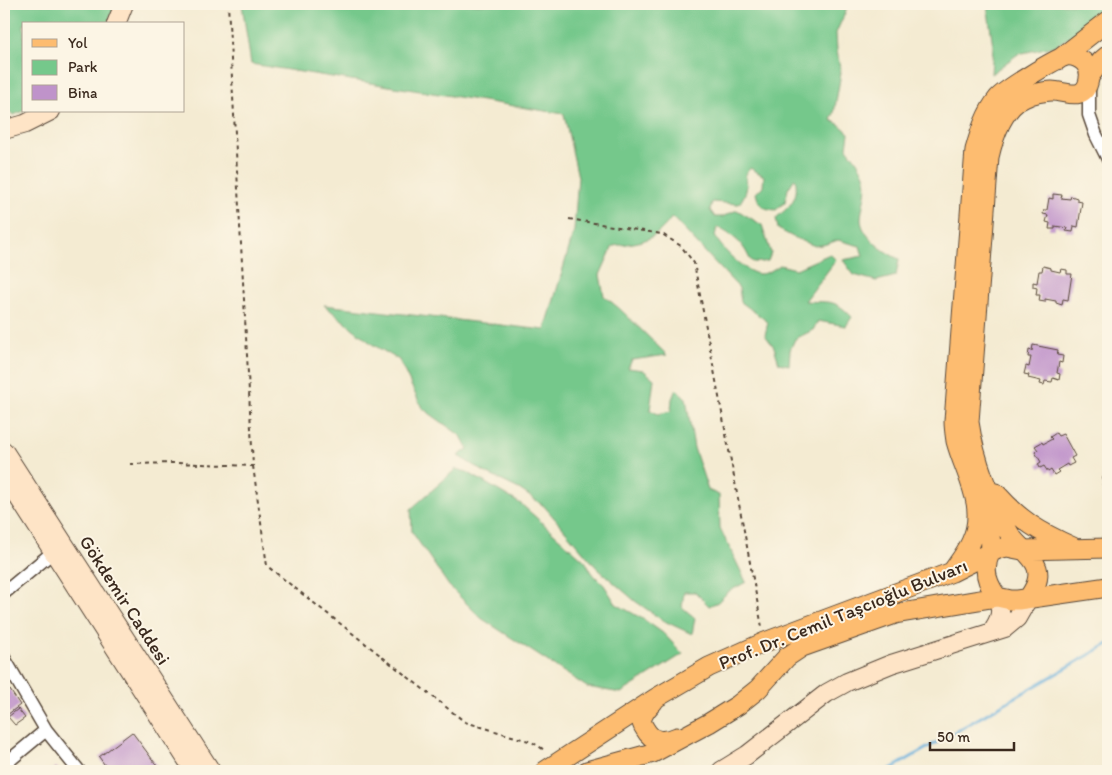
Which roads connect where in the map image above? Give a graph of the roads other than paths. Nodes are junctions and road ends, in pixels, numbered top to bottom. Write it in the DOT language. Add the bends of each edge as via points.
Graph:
graph roads {
  1 [pos="124,4"];
  2 [pos="1108,21"];
  3 [pos="117,22"];
  4 [pos="1108,56"];
  5 [pos="1061,58"];
  6 [pos="1089,79"];
  7 [pos="1061,93"];
  8 [pos="49,112"];
  9 [pos="1089,115"];
  10 [pos="4,130"];
  11 [pos="1108,159"];
  12 [pos="4,451"];
  13 [pos="4,475"];
  14 [pos="979,483"];
  15 [pos="58,548"];
  16 [pos="1108,548"];
  17 [pos="1076,549"];
  18 [pos="1022,550"];
  19 [pos="990,553"];
  20 [pos="952,572"];
  21 [pos="1108,587"];
  22 [pos="4,593"];
  23 [pos="997,597"];
  24 [pos="1030,597"];
  25 [pos="991,632"];
  26 [pos="4,658"];
  27 [pos="8,675"];
  28 [pos="656,698"];
  29 [pos="709,723"];
  30 [pos="46,730"];
  31 [pos="4,765"];
  32 [pos="552,766"];
  33 [pos="79,771"];
  34 [pos="194,771"];
  35 [pos="211,771"];
  36 [pos="587,771"];
  37 [pos="721,771"];
  1 -- 3 [label="main road"];
  2 -- 5 [label="main road"];
  4 -- 6 [label="main road"];
  5 -- 6 [label="main road" via="1078,58 1087,65"];
  5 -- 7 [label="main road" via="1052,67 1051,79"];
  5 -- 14 [label="main road" via="998,98 987,115 975,150 954,421 956,438"];
  6 -- 7 [label="main road" via="1078,93"];
  6 -- 9 [label="street"];
  7 -- 9 [label="street"];
  7 -- 14 [label="main road" via="1025,97 1014,105 1002,120 989,157 969,406"];
  8 -- 10 [label="main road"];
  9 -- 11 [label="street"];
  12 -- 15 [label="main road, Gökdemir Caddesi"];
  13 -- 15 [label="main road"];
  14 -- 17 [label="main road" via="1026,522"];
  14 -- 18 [label="main road"];
  14 -- 19 [label="main road" via="990,536"];
  14 -- 20 [label="main road" via="973,537"];
  15 -- 22 [label="street"];
  15 -- 34 [label="main road"];
  15 -- 35 [label="main road, Gökdemir Caddesi"];
  16 -- 17 [label="main road"];
  17 -- 18 [label="main road"];
  18 -- 19 [label="main road" via="1007,547"];
  18 -- 24 [label="main road" via="1030,555 1038,571 1038,580"];
  19 -- 20 [label="main road, Prof. Dr. Cemil Taşcıoğlu Bulvarı"];
  19 -- 23 [label="main road" via="987,577"];
  20 -- 28 [label="main road, Prof. Dr. Cemil Taşcıoğlu Bulvarı" via="765,642 709,667"];
  21 -- 24 [label="main road"];
  23 -- 24 [label="main road" via="1011,600"];
  23 -- 25 [label="main road" via="1000,616"];
  23 -- 29 [label="main road, Prof. Dr. Cemil Taşcıoğlu Bulvarı" via="895,614 802,647 787,657 758,689"];
  24 -- 25 [label="main road" via="1010,625"];
  25 -- 37 [label="main road" via="891,664 847,682 827,693 747,756"];
  26 -- 27 [label="street"];
  27 -- 30 [label="street"];
  28 -- 29 [label="main road" via="642,722 652,738 665,741"];
  28 -- 32 [label="main road, Prof. Dr. Cemil Taşcıoğlu Bulvarı"];
  29 -- 36 [label="main road, Prof. Dr. Cemil Taşcıoğlu Bulvarı" via="666,748"];
  30 -- 31 [label="street"];
  30 -- 33 [label="street"];
}
